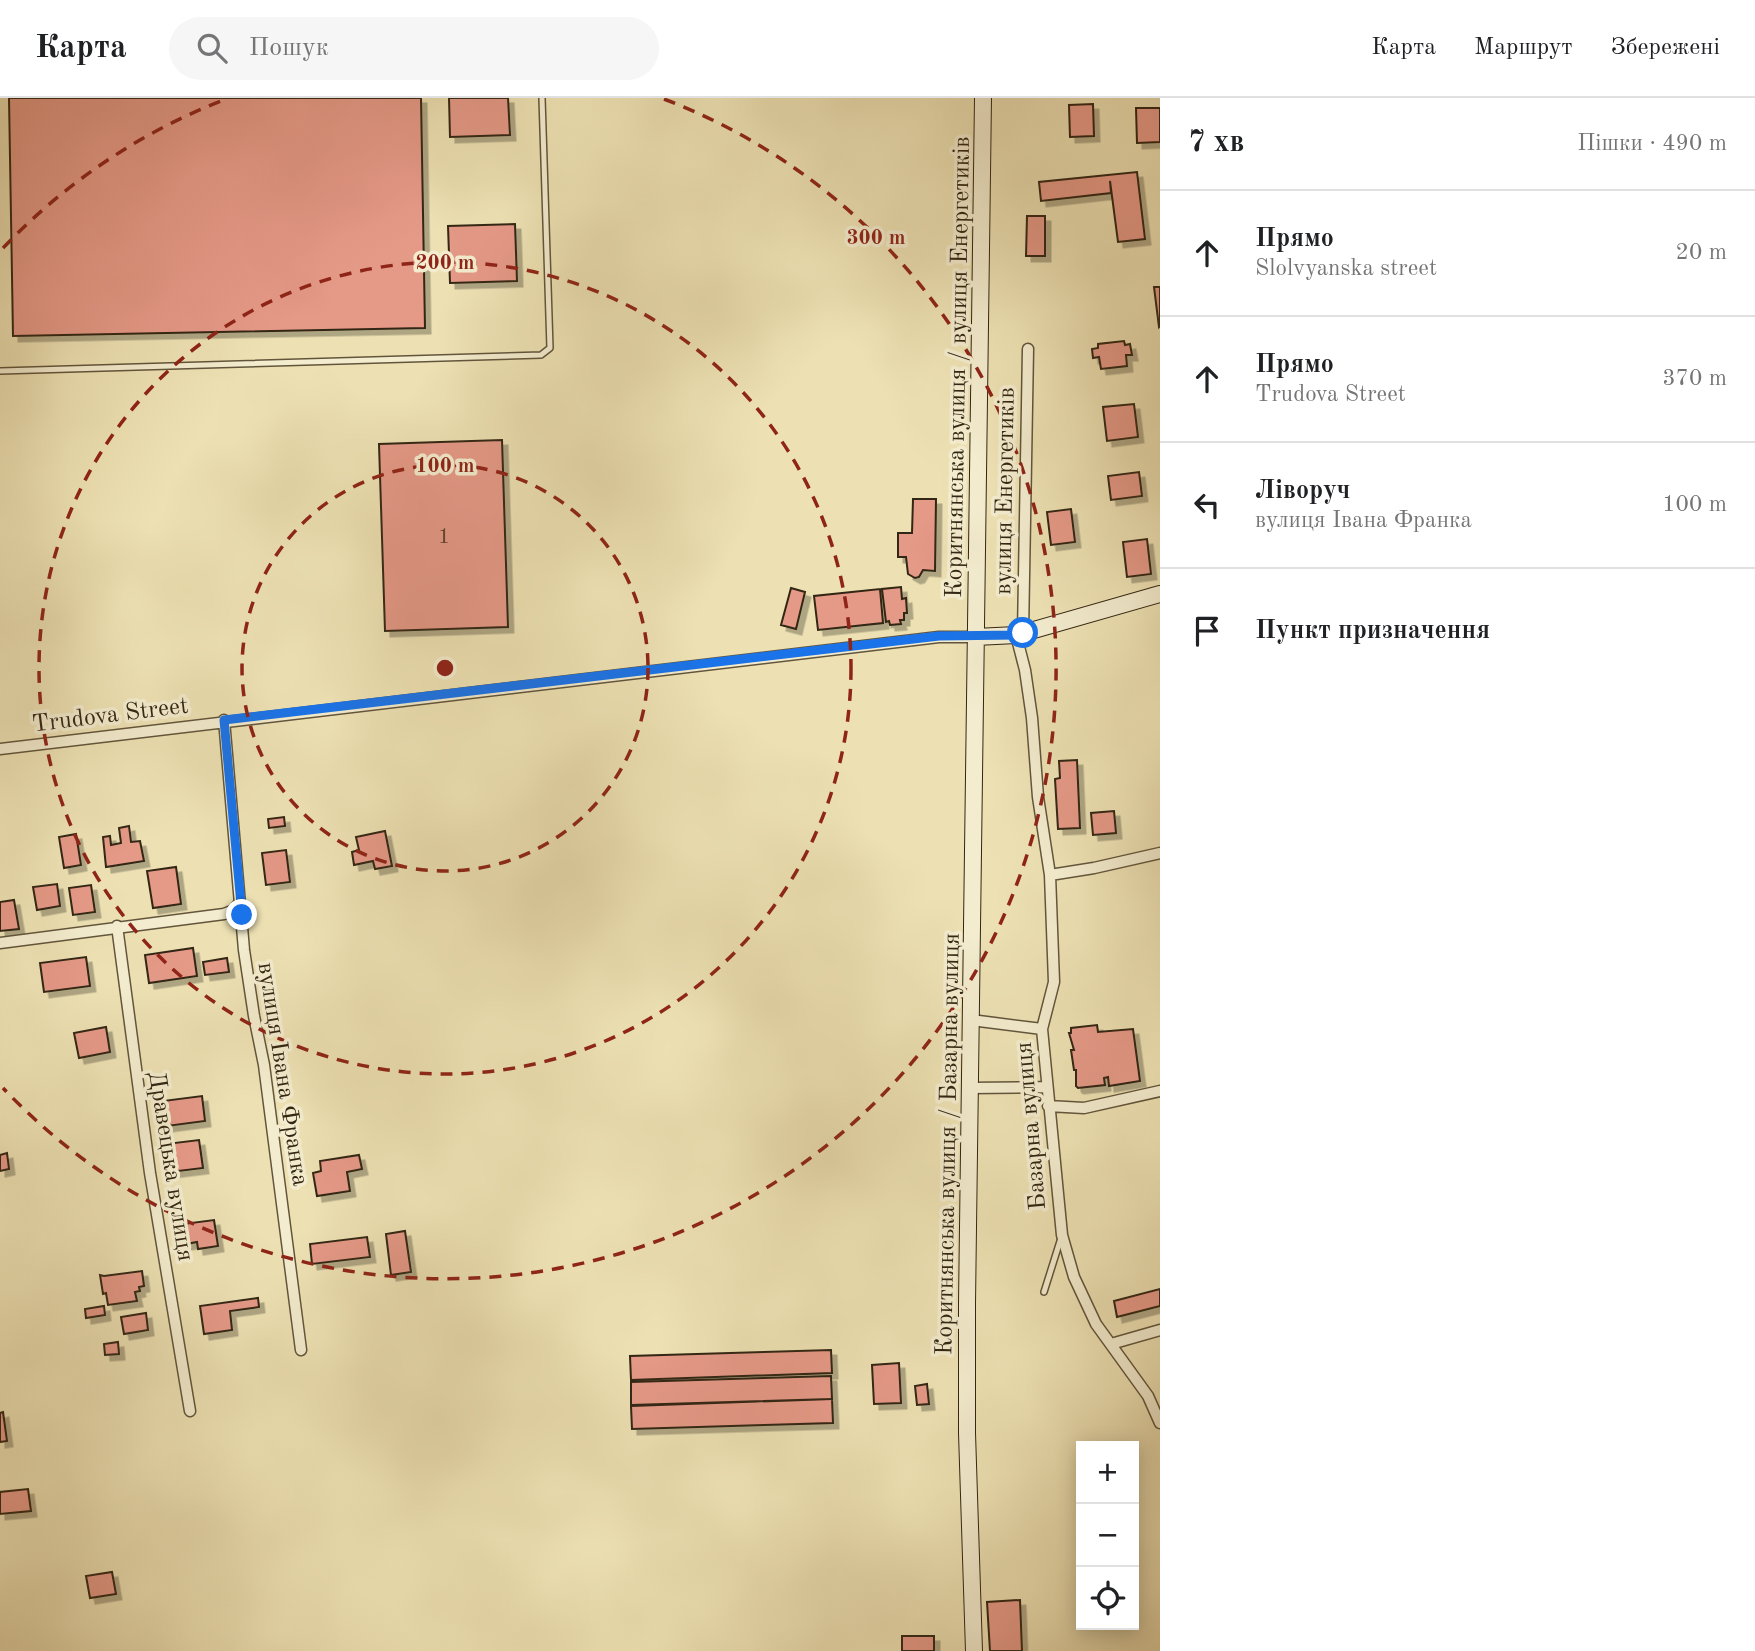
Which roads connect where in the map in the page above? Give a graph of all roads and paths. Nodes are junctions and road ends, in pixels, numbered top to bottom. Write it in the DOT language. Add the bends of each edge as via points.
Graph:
graph roads {
  1 [pos="542,98"];
  2 [pos="983,98"];
  3 [pos="1028,349"];
  4 [pos="0,371"];
  5 [pos="1160,594"];
  6 [pos="1019,634"];
  7 [pos="976,637"];
  8 [pos="224,720"];
  9 [pos="0,749"];
  10 [pos="1160,853"];
  11 [pos="1050,875"];
  12 [pos="240,902"];
  13 [pos="117,926"];
  14 [pos="0,943"];
  15 [pos="971,1020"];
  16 [pos="1042,1029"];
  17 [pos="1047,1087"];
  18 [pos="970,1088"];
  19 [pos="1160,1091"];
  20 [pos="1048,1106"];
  21 [pos="1062,1235"];
  22 [pos="1044,1292"];
  23 [pos="1160,1330"];
  24 [pos="1111,1344"];
  25 [pos="301,1350"];
  26 [pos="190,1411"];
  27 [pos="1160,1423"];
  28 [pos="974,1651"];
  1 -- 4 [label="lane" via="550,348 541,355"];
  2 -- 7 [label="street, Коритнянська вулиця / вулиця Енергетиків"];
  3 -- 6 [label="street, вулиця Енергетиків"];
  5 -- 6 [label="street"];
  6 -- 7 [label="street"];
  6 -- 11 [label="street, Базарна вулиця"];
  7 -- 8 [label="street, Trudova Street" via="939,636"];
  7 -- 15 [label="street, Коритнянська вулиця / Базарна вулиця"];
  8 -- 9 [label="street, Trudova Street"];
  8 -- 12 [label="street, вулиця Івана Франка"];
  10 -- 11 [label="street"];
  11 -- 16 [label="street, Базарна вулиця" via="1054,982"];
  12 -- 13 [label="street" via="224,914"];
  12 -- 25 [label="street, вулиця Івана Франка"];
  13 -- 14 [label="street"];
  13 -- 26 [label="street, Дравецька вулиця" via="150,1173"];
  15 -- 16 [label="street"];
  15 -- 18 [label="street, Коритнянська вулиця / Базарна вулиця"];
  16 -- 17 [label="street, Базарна вулиця"];
  17 -- 18 [label="street"];
  17 -- 20 [label="street, Базарна вулиця"];
  18 -- 28 [label="street, Коритнянська вулиця / Базарна вулиця" via="967,1433"];
  19 -- 20 [label="street" via="1084,1108"];
  20 -- 21 [label="street, Базарна вулиця"];
  21 -- 22 [label="lane"];
  21 -- 24 [label="street, Базарна вулиця" via="1074,1277"];
  23 -- 24 [label="street"];
  24 -- 27 [label="street, Базарна вулиця" via="1148,1396"];
}
